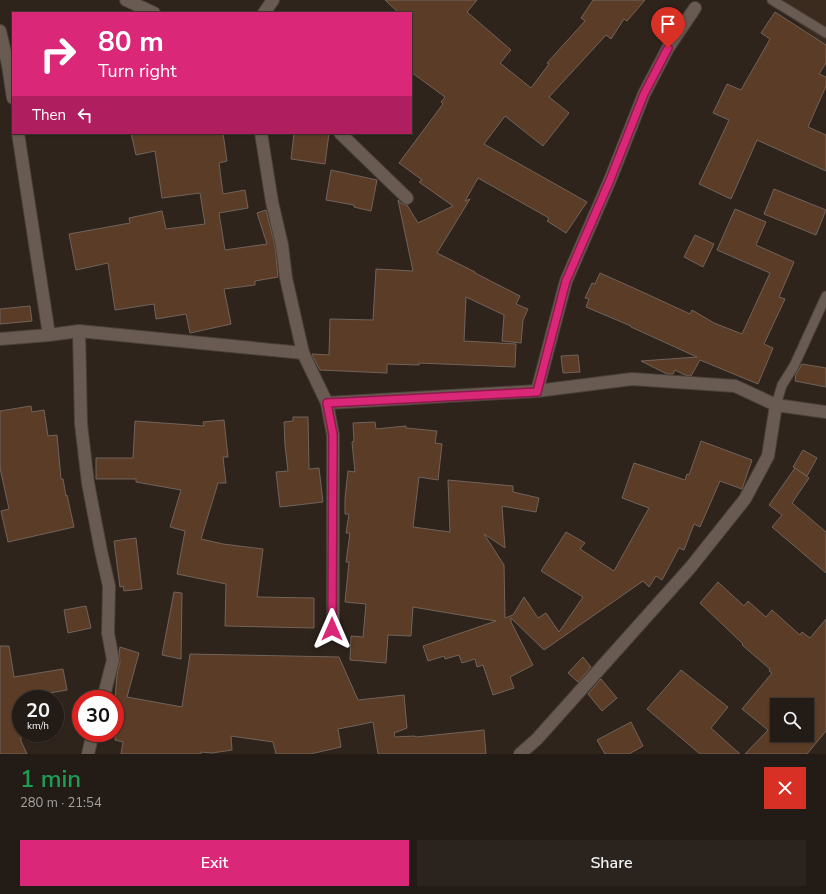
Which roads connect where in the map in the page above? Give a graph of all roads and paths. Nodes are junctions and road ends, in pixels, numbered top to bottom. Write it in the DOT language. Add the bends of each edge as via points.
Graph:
graph roads {
  1 [pos="126,0"];
  2 [pos="273,0"];
  3 [pos="772,0"];
  4 [pos="695,8"];
  5 [pos="152,12"];
  6 [pos="265,12"];
  7 [pos="0,31"];
  8 [pos="826,33"];
  9 [pos="12,91"];
  10 [pos="18,134"];
  11 [pos="261,134"];
  12 [pos="341,134"];
  13 [pos="406,198"];
  14 [pos="826,296"];
  15 [pos="79,331"];
  16 [pos="49,335"];
  17 [pos="0,339"];
  18 [pos="303,353"];
  19 [pos="537,392"];
  20 [pos="327,403"];
  21 [pos="776,405"];
  22 [pos="825,413"];
  23 [pos="332,629"];
  24 [pos="105,690"];
  25 [pos="91,742"];
  26 [pos="88,754"];
  27 [pos="520,754"];
  1 -- 5 [label="street"];
  2 -- 6 [label="street"];
  3 -- 8 [label="lane"];
  4 -- 19 [label="street" via="668,48 644,94 566,281"];
  7 -- 9 [label="street"];
  10 -- 16 [label="street"];
  11 -- 18 [label="street" via="286,278"];
  12 -- 13 [label="street"];
  14 -- 21 [label="lane" via="794,366 782,385"];
  15 -- 16 [label="street"];
  15 -- 18 [label="street"];
  15 -- 24 [label="street" via="81,424 88,483 109,586 108,633 113,660"];
  16 -- 17 [label="street"];
  18 -- 20 [label="street"];
  19 -- 20 [label="street"];
  19 -- 21 [label="street" via="632,379 735,386"];
  20 -- 23 [label="street" via="333,435"];
  21 -- 22 [label="street"];
  21 -- 27 [label="street" via="768,456 745,499 690,568 537,739"];
  25 -- 26 [label="street"];
}
